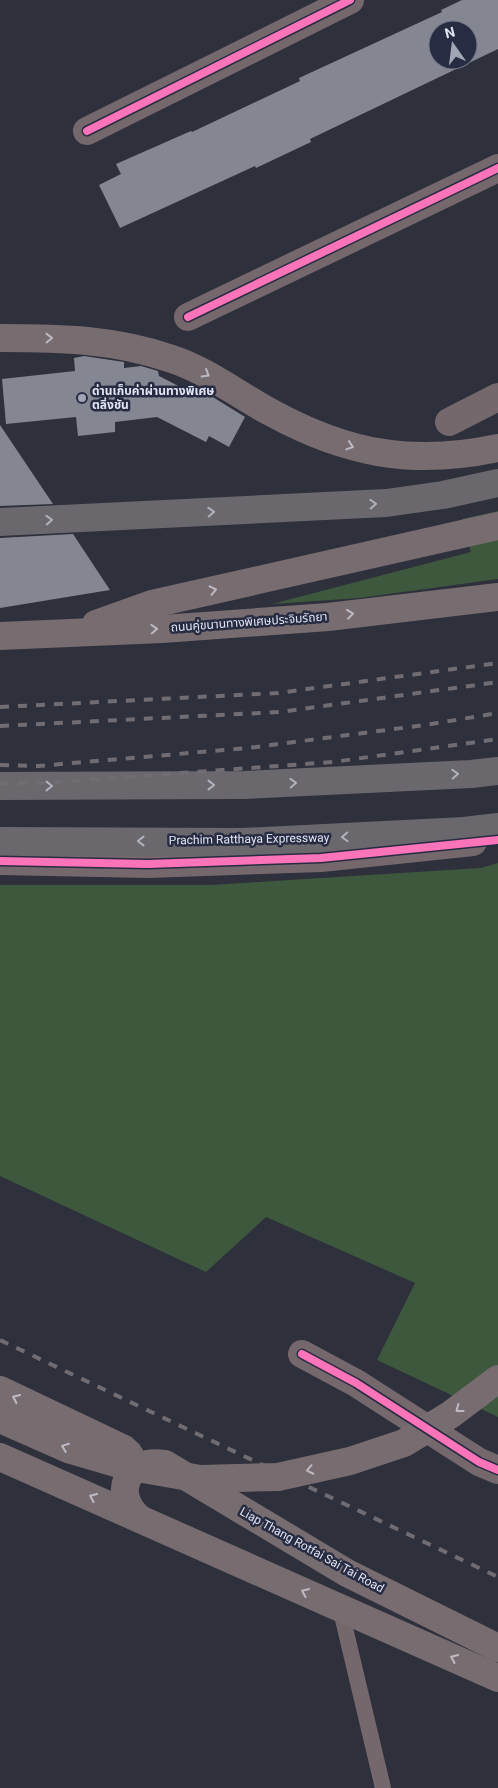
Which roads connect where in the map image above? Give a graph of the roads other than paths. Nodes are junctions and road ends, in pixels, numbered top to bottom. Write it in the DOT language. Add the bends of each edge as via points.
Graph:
graph roads {
  1 [pos="350,0"];
  2 [pos="87,131"];
  3 [pos="498,168"];
  4 [pos="188,317"];
  5 [pos="0,338"];
  6 [pos="498,397"];
  7 [pos="449,422"];
  8 [pos="498,448"];
  9 [pos="498,483"];
  10 [pos="0,522"];
  11 [pos="498,526"];
  12 [pos="498,597"];
  13 [pos="66,634"];
  14 [pos="0,636"];
  15 [pos="498,771"];
  16 [pos="0,786"];
  17 [pos="498,827"];
  18 [pos="0,840"];
  19 [pos="498,840"];
  20 [pos="0,861"];
  21 [pos="302,1354"];
  22 [pos="498,1379"];
  23 [pos="0,1390"];
  24 [pos="0,1419"];
  25 [pos="0,1457"];
  26 [pos="498,1470"];
  27 [pos="130,1476"];
  28 [pos="140,1519"];
  29 [pos="340,1607"];
  30 [pos="498,1648"];
  31 [pos="498,1678"];
  32 [pos="383,1788"];
  1 -- 2 [label="street"];
  3 -- 4 [label="street"];
  5 -- 8 [label="main road, one-way" via="110,342 173,359 201,371 315,435 362,450 401,456 442,456"];
  6 -- 7 [label="street"];
  10 -- 9 [label="highway, one-way" via="386,503"];
  13 -- 11 [label="main road, one-way" via="152,604"];
  13 -- 12 [label="main road, ถนนคู่ขนานทางพิเศษประจิมรัถยา, one-way" via="328,616"];
  13 -- 14 [label="main road, ถนนคู่ขนานทางพิเศษประจิมรัถยา"];
  16 -- 15 [label="highway, one-way" via="244,785"];
  17 -- 18 [label="highway, Prachim Ratthaya Expressway, one-way" via="242,842"];
  19 -- 20 [label="street" via="321,858 148,864"];
  21 -- 26 [label="street" via="356,1383 479,1462"];
  22 -- 24 [label="main road, one-way, bridge" via="450,1415 404,1443 350,1461 278,1477 200,1479 126,1466 68,1448"];
  27 -- 23 [label="main road, one-way" via="131,1458 124,1448"];
  28 -- 25 [label="main road, one-way"];
  27 -- 28 [label="main road" via="124,1495 132,1513"];
  27 -- 30 [label="main road, Liap Thang Rotfai Sai Tai Road" via="145,1464 164,1464 346,1573"];
  29 -- 28 [label="main road, one-way"];
  31 -- 29 [label="main road, one-way"];
  29 -- 32 [label="lane"];
}
